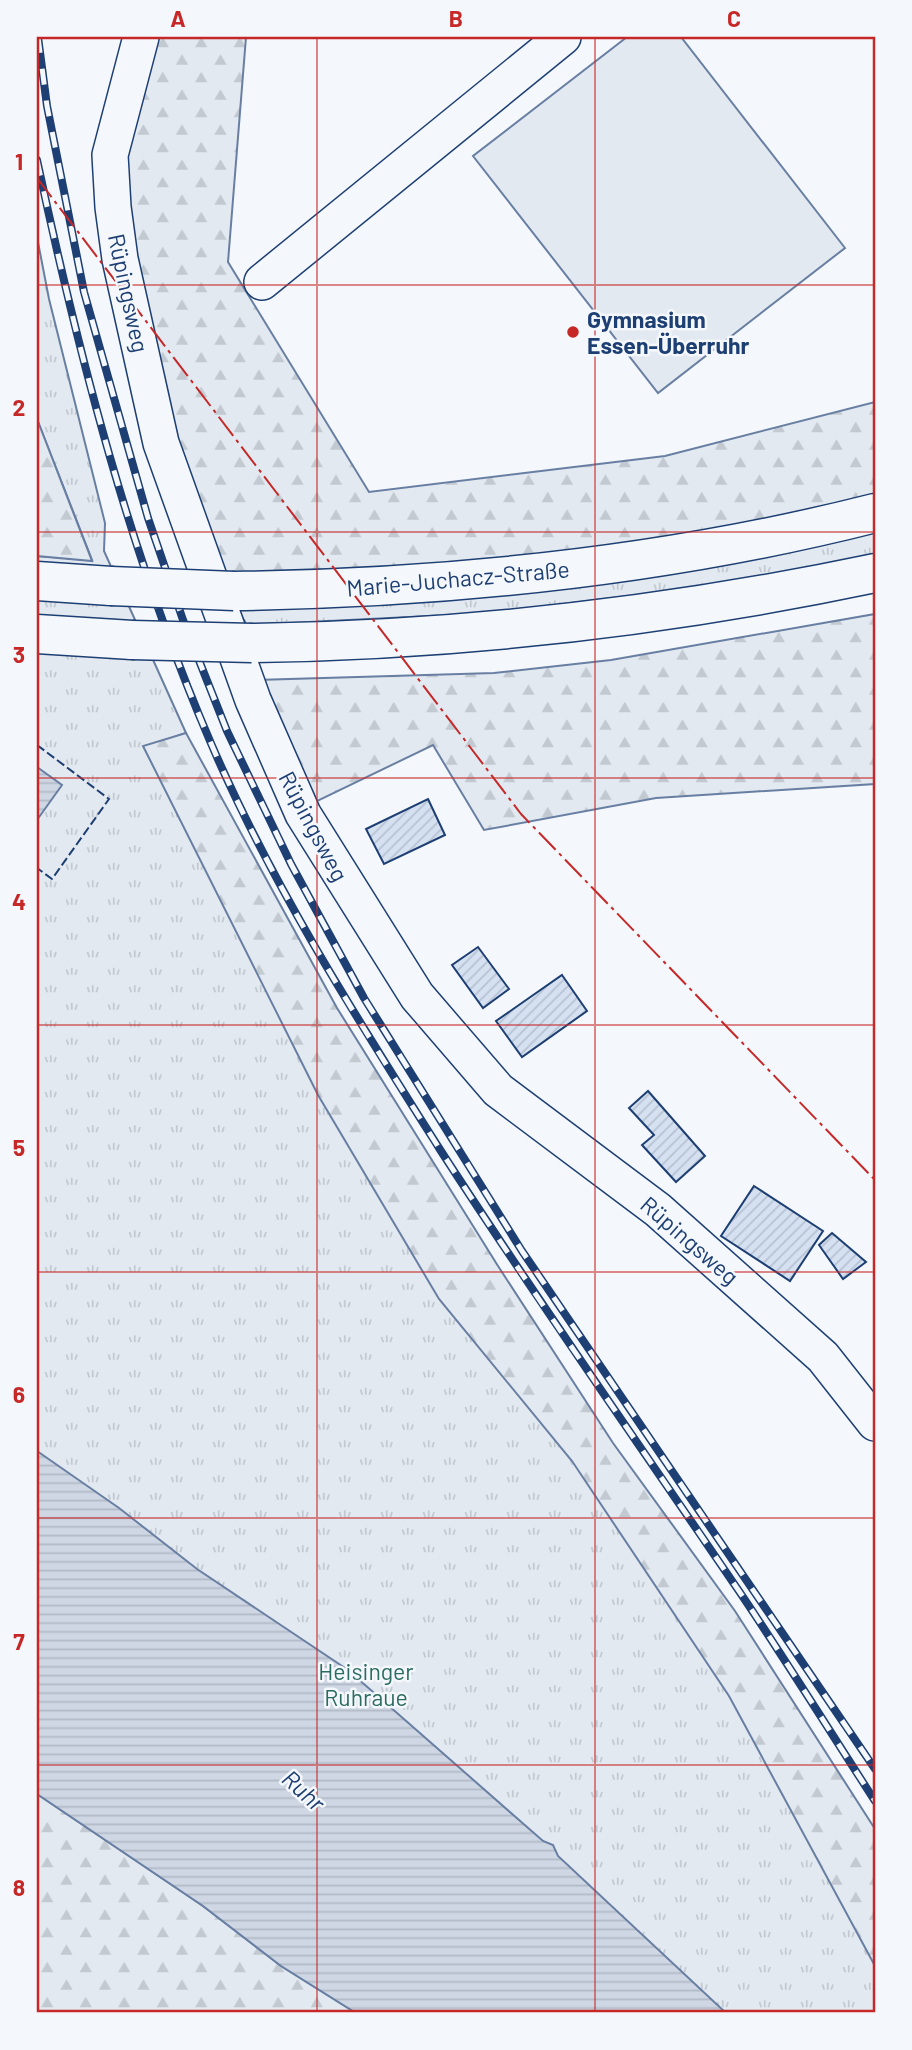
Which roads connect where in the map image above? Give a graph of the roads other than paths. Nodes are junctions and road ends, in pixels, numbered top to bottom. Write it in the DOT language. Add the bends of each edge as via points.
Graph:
graph roads {
  1 [pos="141,37"];
  2 [pos="563,37"];
  3 [pos="262,282"];
  4 [pos="875,513"];
  5 [pos="875,573"];
  6 [pos="37,581"];
  7 [pos="37,634"];
  8 [pos="875,1423"];
  1 -- 8 [label="street, Rüpingsweg" via="110,155 120,259 161,443 253,701 303,814 417,996 498,1090 658,1210 823,1357"];
  2 -- 3 [label="street"];
  4 -- 6 [label="main road, Marie-Juchacz-Straße, bridge" via="803,531 476,581 234,591"];
  5 -- 7 [label="main road, bridge" via="641,614 472,634 252,643"];
}
